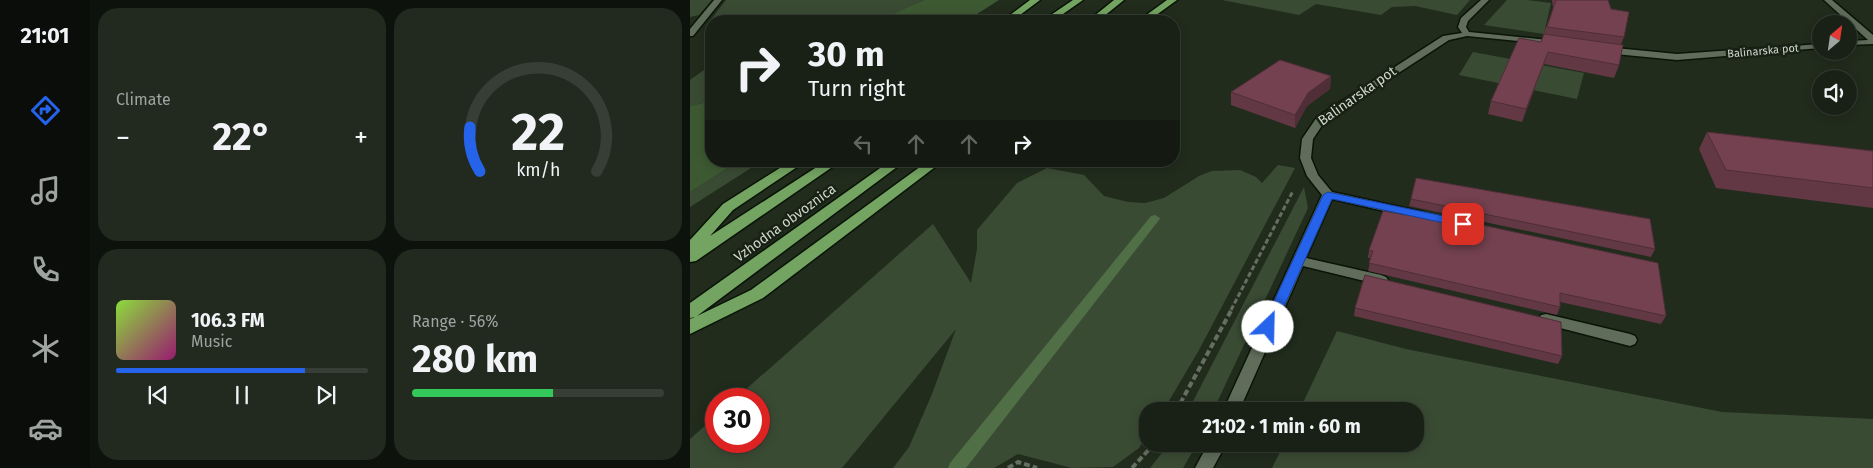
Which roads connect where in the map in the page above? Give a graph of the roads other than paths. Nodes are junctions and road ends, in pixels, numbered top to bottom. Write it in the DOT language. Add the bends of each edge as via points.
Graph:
graph roads {
  1 [pos="718,0"];
  2 [pos="1036,0"];
  3 [pos="1079,0"];
  4 [pos="1120,0"];
  5 [pos="1173,0"];
  6 [pos="1485,0"];
  7 [pos="1828,0"];
  8 [pos="1015,15"];
  9 [pos="1056,15"];
  10 [pos="1100,15"];
  11 [pos="1151,15"];
  12 [pos="691,31"];
  13 [pos="1467,34"];
  14 [pos="1872,39"];
  15 [pos="1858,41"];
  16 [pos="1566,45"];
  17 [pos="1812,47"];
  18 [pos="1596,49"];
  19 [pos="791,167"];
  20 [pos="826,167"];
  21 [pos="890,167"];
  22 [pos="929,167"];
  23 [pos="1328,195"];
  24 [pos="1434,218"];
  25 [pos="690,250"];
  26 [pos="690,257"];
  27 [pos="1298,260"];
  28 [pos="1393,282"];
  29 [pos="690,312"];
  30 [pos="1535,317"];
  31 [pos="690,327"];
  32 [pos="1630,340"];
  33 [pos="1235,402"];
  34 [pos="1213,452"];
  35 [pos="1204,468"];
  1 -- 12 [label="street"];
  2 -- 8 [label="highway"];
  3 -- 9 [label="highway"];
  4 -- 10 [label="highway"];
  5 -- 11 [label="highway"];
  6 -- 13 [label="street" via="1464,20 1462,27"];
  7 -- 14 [label="street"];
  13 -- 16 [label="street, Balinarska pot"];
  13 -- 23 [label="street, Balinarska pot" via="1446,38 1321,119 1312,129 1304,154 1315,181"];
  14 -- 15 [label="street"];
  17 -- 18 [label="street, Balinarska pot" via="1677,57"];
  19 -- 25 [label="highway" via="728,207"];
  20 -- 26 [label="highway, Vzhodna obvoznica"];
  21 -- 29 [label="highway, Vzhodna obvoznica"];
  22 -- 31 [label="highway" via="757,294"];
  23 -- 24 [label="street"];
  23 -- 27 [label="street"];
  27 -- 28 [label="street"];
  27 -- 33 [label="street"];
  30 -- 32 [label="street"];
  34 -- 35 [label="street"];
}
